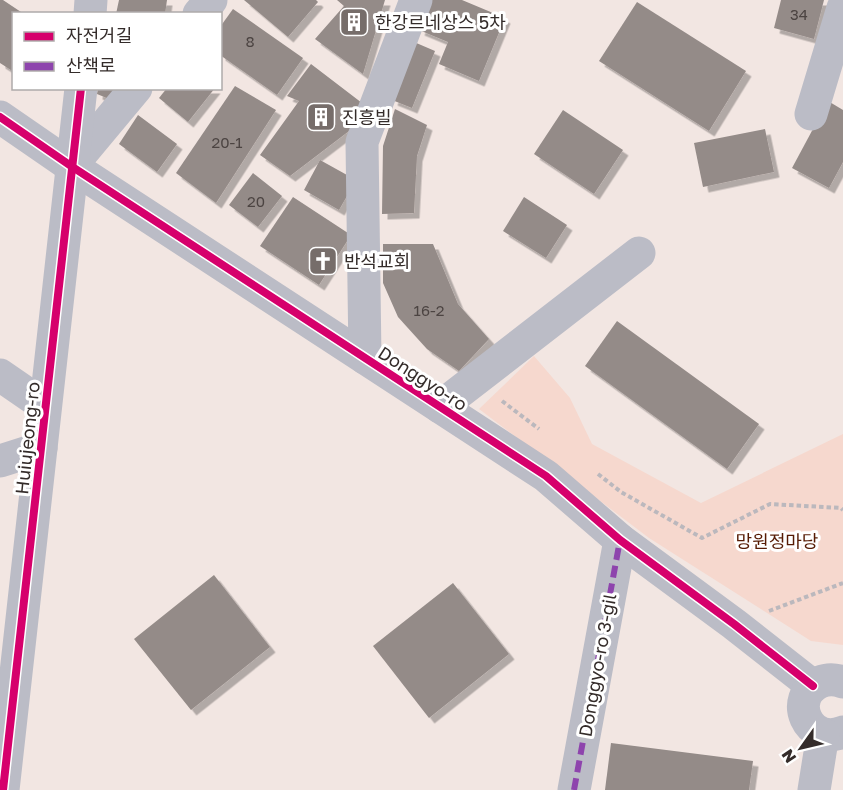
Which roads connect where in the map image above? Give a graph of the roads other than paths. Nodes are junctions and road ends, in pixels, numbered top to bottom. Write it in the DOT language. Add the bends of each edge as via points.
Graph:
graph roads {
  1 [pos="211,0"];
  2 [pos="416,0"];
  3 [pos="843,8"];
  4 [pos="200,12"];
  5 [pos="81,90"];
  6 [pos="134,90"];
  7 [pos="811,114"];
  8 [pos="0,117"];
  9 [pos="71,166"];
  10 [pos="639,253"];
  11 [pos="365,358"];
  12 [pos="0,375"];
  13 [pos="45,406"];
  14 [pos="440,407"];
  15 [pos="41,448"];
  16 [pos="0,461"];
  17 [pos="620,540"];
  18 [pos="828,684"];
  19 [pos="833,733"];
  20 [pos="3,790"];
  21 [pos="574,790"];
  22 [pos="814,790"];
  1 -- 4 [label="street"];
  2 -- 11 [label="street, Donggyo-ro" via="362,141"];
  3 -- 7 [label="street"];
  5 -- 9 [label="street, Huiujeong-ro"];
  6 -- 9 [label="street"];
  8 -- 9 [label="street, Donggyo-ro"];
  9 -- 11 [label="street, Donggyo-ro"];
  9 -- 13 [label="street, Huiujeong-ro"];
  10 -- 14 [label="street, Donggyo-ro"];
  11 -- 14 [label="street, Donggyo-ro"];
  12 -- 13 [label="street"];
  13 -- 15 [label="street, Huiujeong-ro"];
  14 -- 17 [label="street, Donggyo-ro" via="546,476"];
  15 -- 16 [label="street"];
  15 -- 20 [label="street, Huiujeong-ro"];
  17 -- 18 [label="street, Donggyo-ro" via="734,624"];
  17 -- 21 [label="street, Donggyo-ro 3-gil"];
  18 -- 19 [label="street" via="807,693 803,709 809,725"];
  19 -- 22 [label="street"];
}
